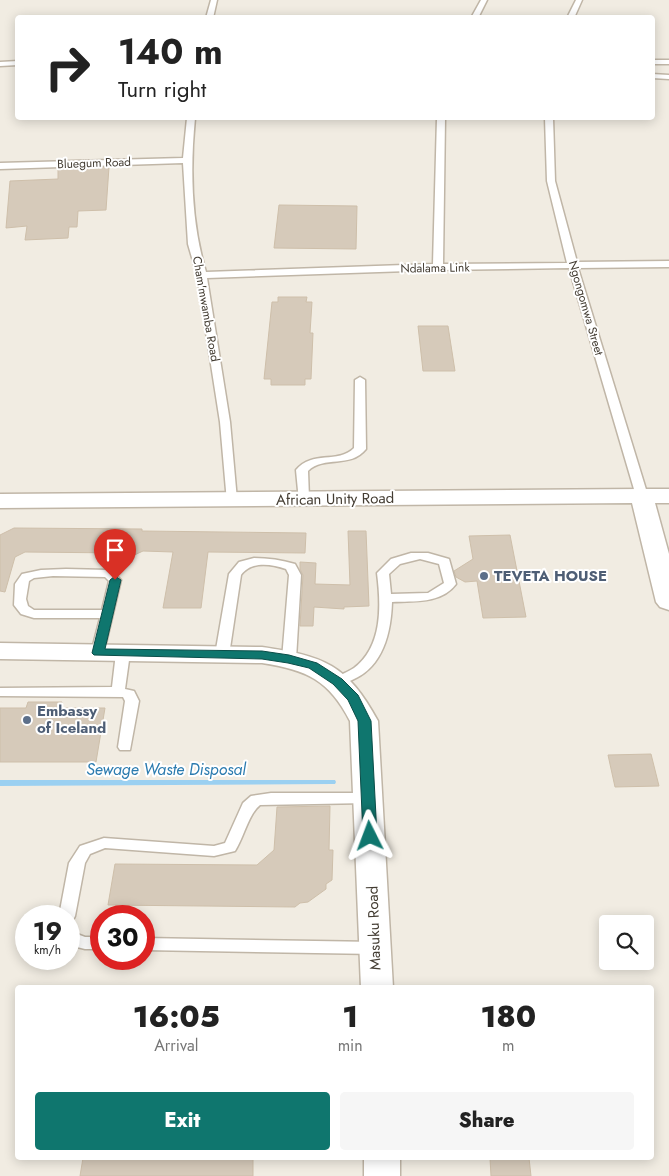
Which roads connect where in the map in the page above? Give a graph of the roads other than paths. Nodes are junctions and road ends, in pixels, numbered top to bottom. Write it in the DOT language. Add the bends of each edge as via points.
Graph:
graph roads {
  1 [pos="214,0"];
  2 [pos="484,0"];
  3 [pos="579,0"];
  4 [pos="210,15"];
  5 [pos="476,15"];
  6 [pos="572,15"];
  7 [pos="655,62"];
  8 [pos="669,62"];
  9 [pos="15,63"];
  10 [pos="0,64"];
  11 [pos="655,76"];
  12 [pos="669,77"];
  13 [pos="191,120"];
  14 [pos="442,120"];
  15 [pos="550,120"];
  16 [pos="187,160"];
  17 [pos="0,166"];
  18 [pos="669,264"];
  19 [pos="573,266"];
  20 [pos="438,267"];
  21 [pos="202,275"];
  22 [pos="360,380"];
  23 [pos="642,496"];
  24 [pos="669,496"];
  25 [pos="304,499"];
  26 [pos="231,500"];
  27 [pos="0,501"];
  28 [pos="387,598"];
  29 [pos="669,602"];
  30 [pos="108,614"];
  31 [pos="0,651"];
  32 [pos="110,653"];
  33 [pos="222,655"];
  34 [pos="289,659"];
  35 [pos="338,681"];
  36 [pos="118,691"];
  37 [pos="0,692"];
  38 [pos="125,747"];
  39 [pos="368,798"];
  40 [pos="69,905"];
  41 [pos="155,944"];
  42 [pos="376,948"];
  43 [pos="377,985"];
  44 [pos="382,1160"];
  45 [pos="382,1176"];
  1 -- 4 [label="lane"];
  2 -- 5 [label="lane"];
  3 -- 6 [label="lane"];
  7 -- 8 [label="lane"];
  9 -- 10 [label="lane"];
  11 -- 12 [label="lane"];
  13 -- 16 [label="lane, Cham'mwamba Road"];
  14 -- 20 [label="lane"];
  15 -- 19 [label="lane, Ngongomwa Street" via="551,181"];
  16 -- 17 [label="lane, Bluegum Road"];
  16 -- 21 [label="lane, Cham'mwamba Road" via="193,244"];
  18 -- 19 [label="lane, Ndalama Link"];
  19 -- 20 [label="lane, Ndalama Link"];
  19 -- 23 [label="lane, Ngongomwa Street"];
  20 -- 21 [label="lane, Ndalama Link"];
  21 -- 26 [label="lane, Cham'mwamba Road" via="225,422"];
  22 -- 25 [label="lane" via="360,449 349,458 325,458 306,464 302,470"];
  23 -- 24 [label="street, African Unity Road"];
  23 -- 25 [label="street, African Unity Road"];
  23 -- 29 [label="street"];
  25 -- 26 [label="street, African Unity Road"];
  26 -- 27 [label="street, African Unity Road"];
  28 -- 28 [label="lane" via="383,573 390,564 405,557 418,556 434,556 445,562 450,584 444,592 431,596"];
  28 -- 35 [label="lane" via="381,639 373,656 358,671"];
  30 -- 30 [label="lane" via="115,580 108,574 39,574 27,576 22,581 20,604 25,612"];
  30 -- 32 [label="lane"];
  31 -- 32 [label="street, Masuku Road"];
  32 -- 33 [label="street, Masuku Road"];
  32 -- 36 [label="lane"];
  33 -- 34 [label="street, Masuku Road"];
  33 -- 34 [label="lane" via="235,574 242,566 253,562 282,563 291,567 295,575"];
  34 -- 35 [label="street, Masuku Road" via="313,666"];
  35 -- 39 [label="street, Masuku Road" via="353,698 364,721"];
  36 -- 37 [label="lane"];
  36 -- 38 [label="lane" via="129,694 132,701"];
  39 -- 40 [label="lane" via="256,800 248,807 230,847 214,851 104,844 86,850 77,863"];
  39 -- 42 [label="street, Masuku Road"];
  41 -- 42 [label="lane"];
  42 -- 43 [label="street, Masuku Road"];
  44 -- 45 [label="street"];
}
